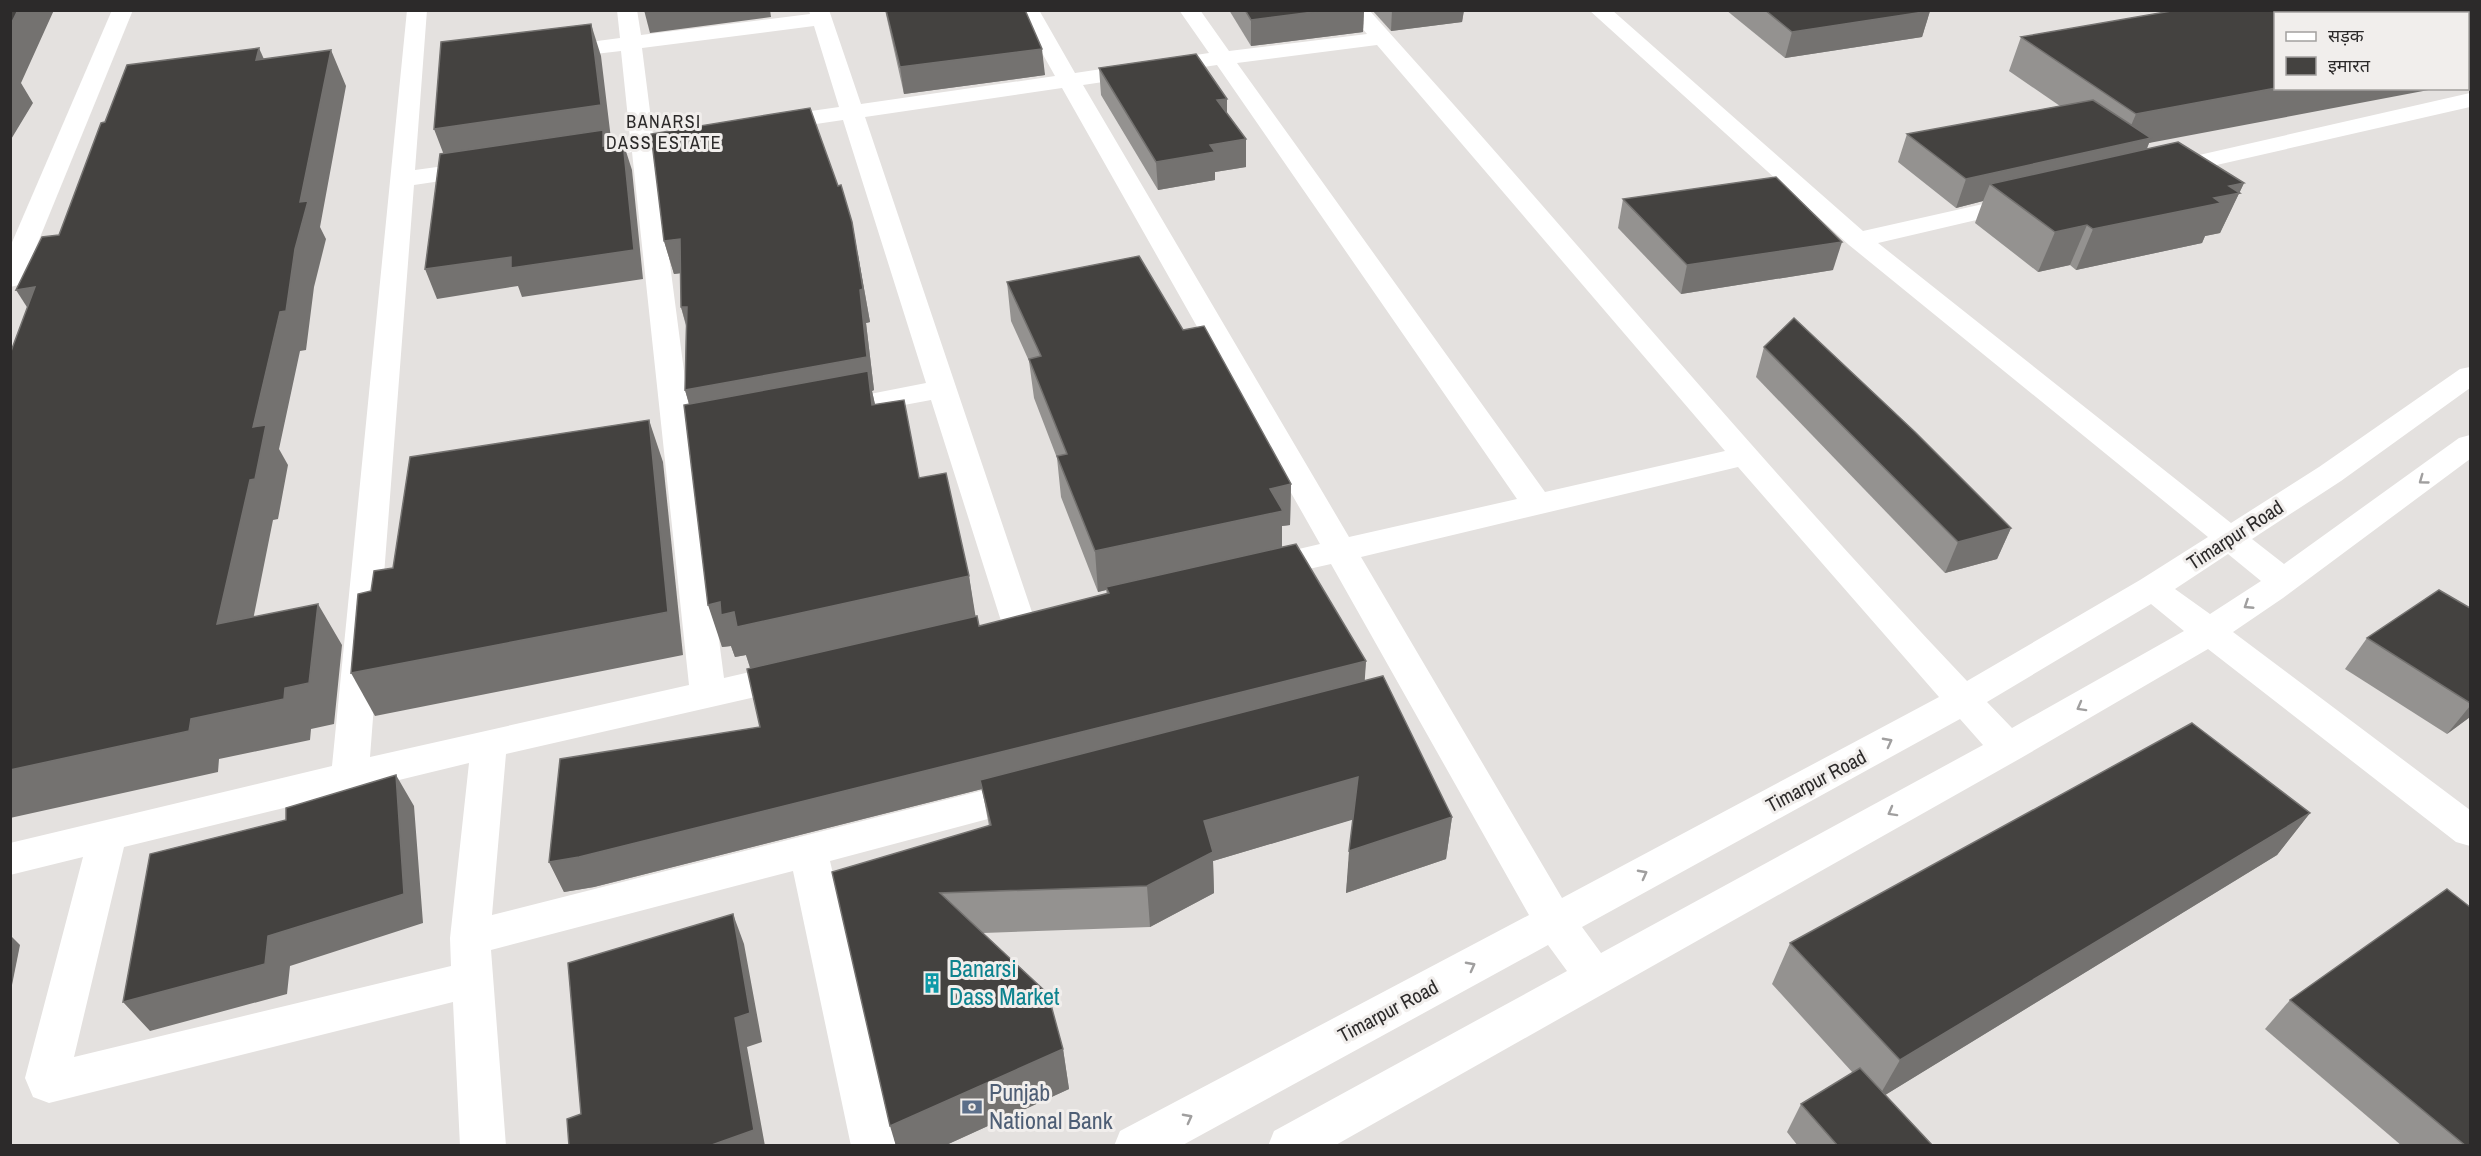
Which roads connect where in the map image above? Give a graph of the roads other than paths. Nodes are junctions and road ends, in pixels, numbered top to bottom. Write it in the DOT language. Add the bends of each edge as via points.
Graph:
graph roads {
  1 [pos="123,10"];
  2 [pos="417,10"];
  3 [pos="627,10"];
  4 [pos="1028,10"];
  5 [pos="1189,10"];
  6 [pos="1358,10"];
  7 [pos="1599,10"];
  8 [pos="820,15"];
  9 [pos="1382,38"];
  10 [pos="631,43"];
  11 [pos="527,56"];
  12 [pos="1222,58"];
  13 [pos="1069,81"];
  14 [pos="2470,100"];
  15 [pos="851,111"];
  16 [pos="747,128"];
  17 [pos="712,133"];
  18 [pos="643,144"];
  19 [pos="551,157"];
  20 [pos="506,164"];
  21 [pos="2147,174"];
  22 [pos="402,179"];
  23 [pos="2043,198"];
  24 [pos="23,223"];
  25 [pos="1858,240"];
  26 [pos="10,279"];
  27 [pos="2470,375"];
  28 [pos="943,389"];
  29 [pos="804,415"];
  30 [pos="2470,445"];
  31 [pos="1745,456"];
  32 [pos="1538,506"];
  33 [pos="2230,538"];
  34 [pos="1341,551"];
  35 [pos="1226,577"];
  36 [pos="2283,581"];
  37 [pos="2152,588"];
  38 [pos="1053,616"];
  39 [pos="1019,624"];
  40 [pos="2209,631"];
  41 [pos="984,632"];
  42 [pos="823,668"];
  43 [pos="708,695"];
  44 [pos="1962,700"];
  45 [pos="489,745"];
  46 [pos="2008,748"];
  47 [pos="350,776"];
  48 [pos="1063,785"];
  49 [pos="2470,831"];
  50 [pos="108,835"];
  51 [pos="808,851"];
  52 [pos="10,859"];
  53 [pos="1554,921"];
  54 [pos="470,938"];
  55 [pos="1595,977"];
  56 [pos="472,979"];
  57 [pos="483,1146"];
  58 [pos="874,1146"];
  59 [pos="1136,1146"];
  60 [pos="1290,1146"];
  1 -- 24 [label="street"];
  2 -- 22 [label="street" via="423,70"];
  3 -- 10 [label="street"];
  4 -- 13 [label="street"];
  5 -- 12 [label="street"];
  6 -- 9 [label="street"];
  7 -- 25 [label="street"];
  8 -- 10 [label="street"];
  8 -- 15 [label="street"];
  9 -- 12 [label="street"];
  9 -- 31 [label="street"];
  10 -- 11 [label="street"];
  10 -- 18 [label="street"];
  12 -- 13 [label="street"];
  12 -- 32 [label="street"];
  13 -- 15 [label="street"];
  13 -- 34 [label="street"];
  14 -- 21 [label="street"];
  15 -- 16 [label="street"];
  15 -- 28 [label="street"];
  17 -- 18 [label="street"];
  18 -- 19 [label="street"];
  18 -- 43 [label="street"];
  20 -- 22 [label="street"];
  22 -- 47 [label="street" via="387,485"];
  23 -- 25 [label="street"];
  24 -- 26 [label="street"];
  25 -- 33 [label="street"];
  27 -- 33 [label="street, Timarpur Road" via="2331,474"];
  28 -- 29 [label="street"];
  28 -- 39 [label="street"];
  30 -- 36 [label="street, one-way"];
  31 -- 32 [label="street"];
  31 -- 44 [label="street"];
  32 -- 34 [label="street"];
  33 -- 36 [label="street"];
  33 -- 37 [label="street, Timarpur Road"];
  34 -- 35 [label="street"];
  34 -- 53 [label="street" via="1405,697"];
  36 -- 40 [label="street, one-way"];
  37 -- 40 [label="street"];
  37 -- 44 [label="street, Timarpur Road"];
  38 -- 39 [label="street"];
  39 -- 41 [label="street"];
  40 -- 46 [label="street, one-way"];
  40 -- 49 [label="street"];
  42 -- 43 [label="street"];
  43 -- 45 [label="street"];
  44 -- 46 [label="street"];
  53 -- 44 [label="street, Timarpur Road, one-way"];
  45 -- 47 [label="street"];
  45 -- 54 [label="street"];
  46 -- 55 [label="street, one-way"];
  47 -- 50 [label="street"];
  48 -- 51 [label="street"];
  50 -- 52 [label="street"];
  50 -- 56 [label="street" via="47,1078 49,1083"];
  51 -- 54 [label="street"];
  51 -- 58 [label="street"];
  53 -- 55 [label="street"];
  59 -- 53 [label="street, Timarpur Road, one-way"];
  54 -- 56 [label="street"];
  55 -- 60 [label="street"];
  56 -- 57 [label="street"];
}
